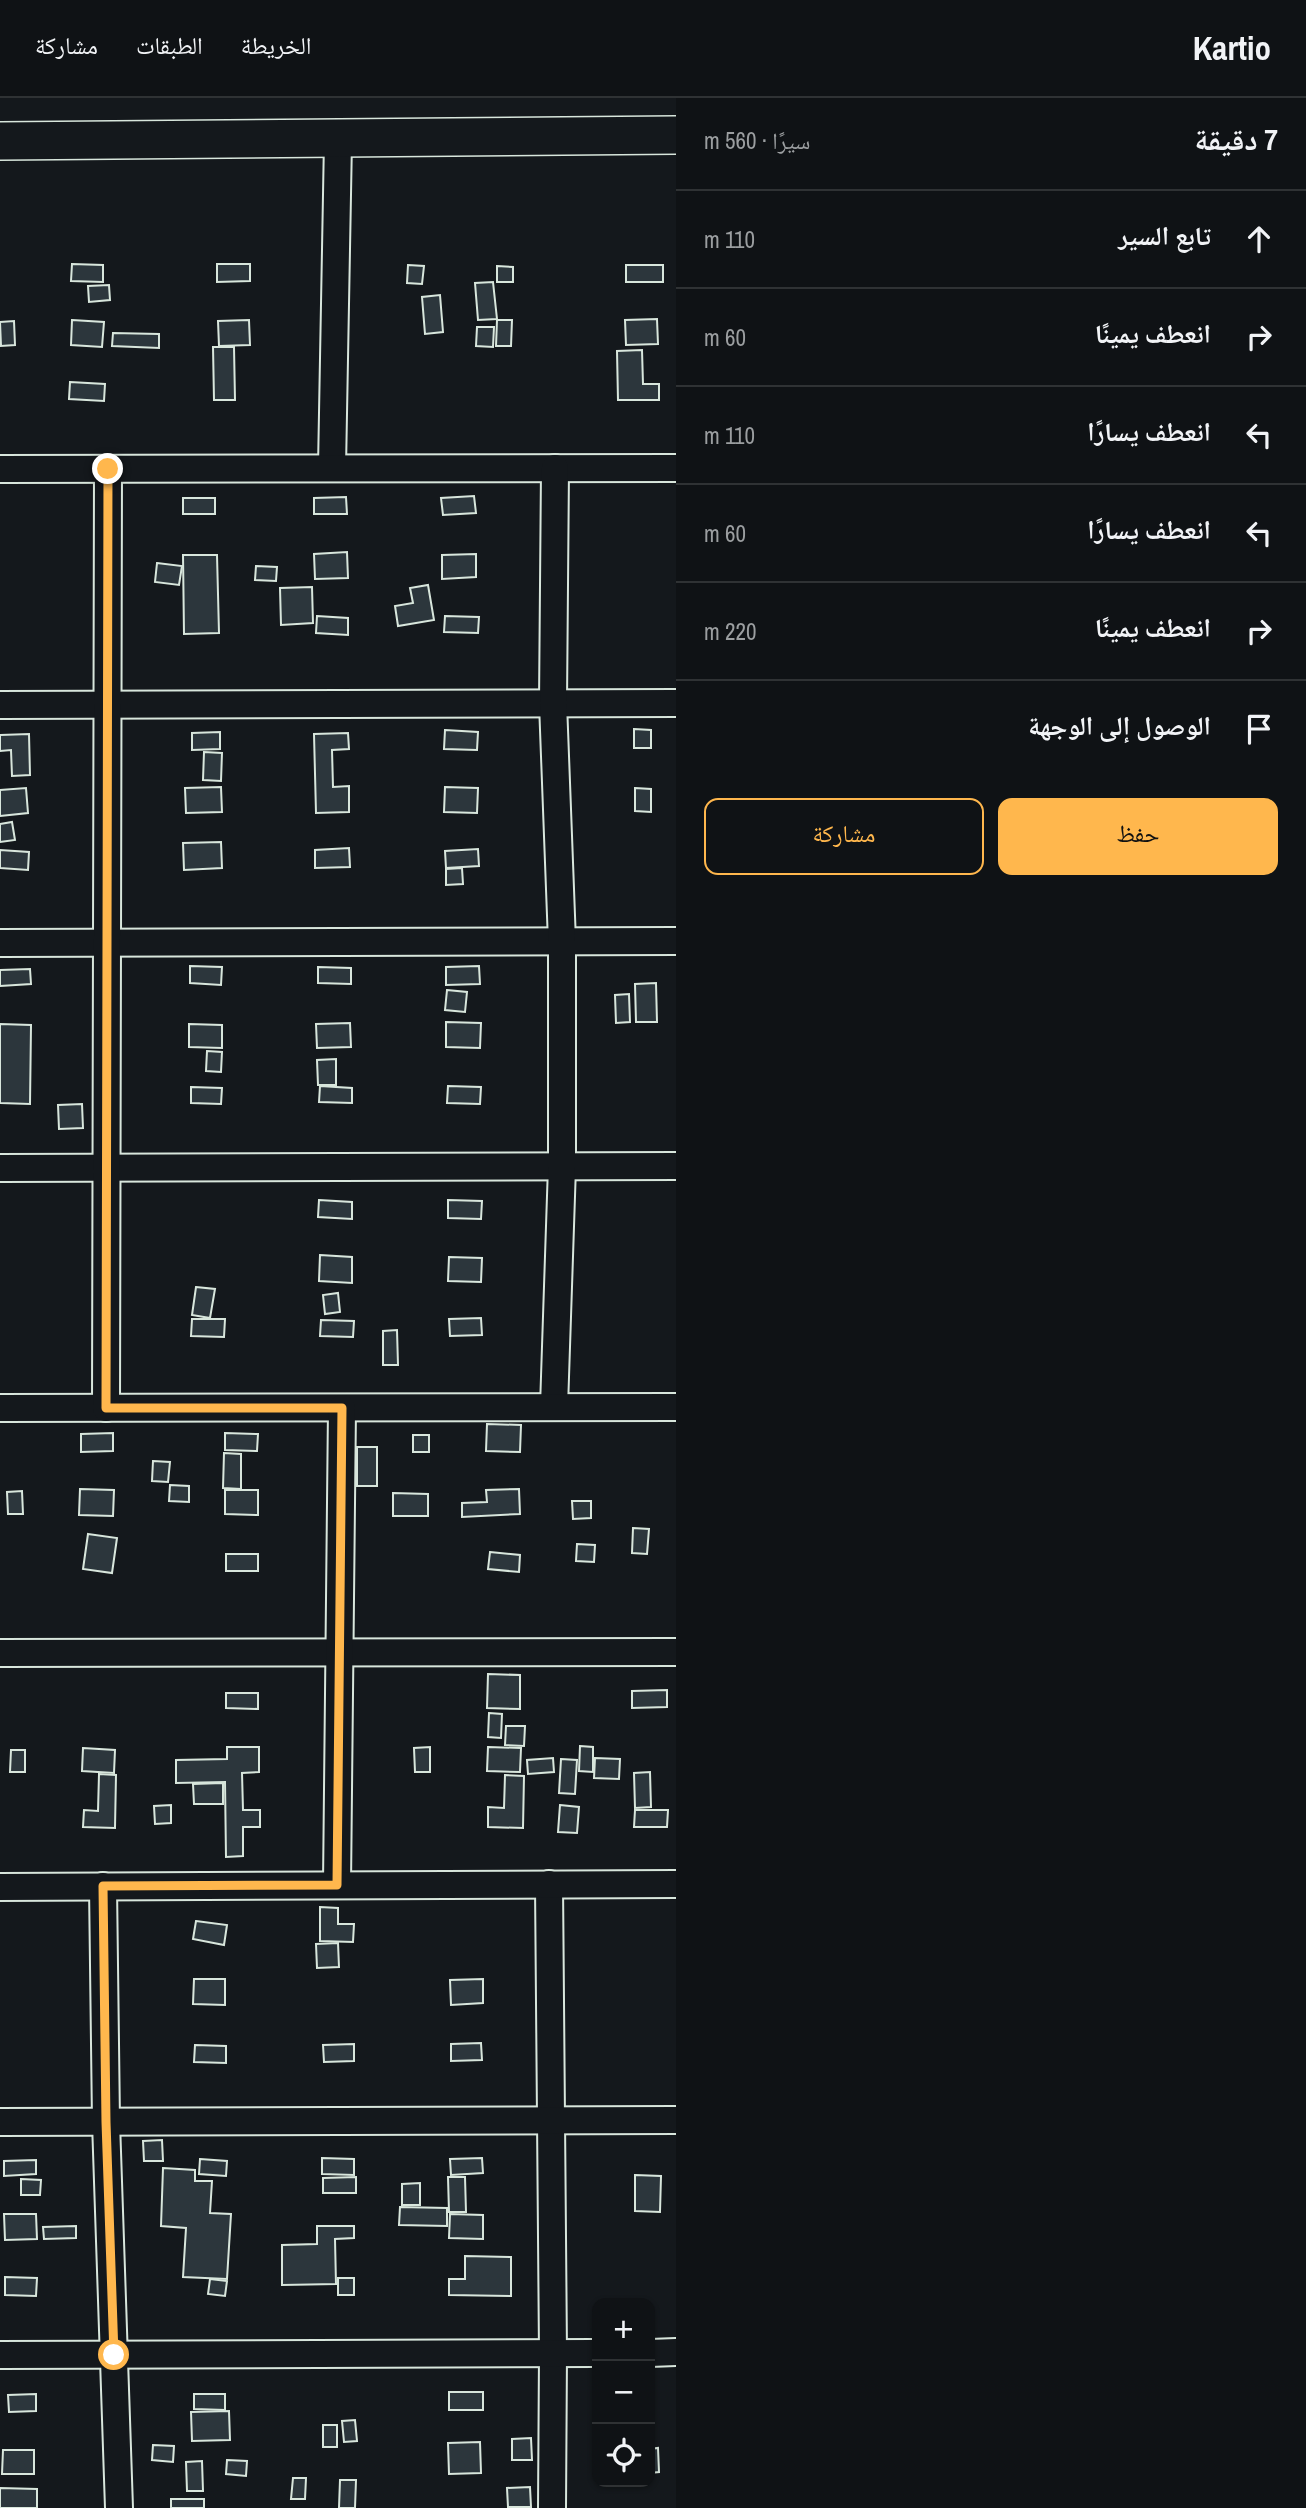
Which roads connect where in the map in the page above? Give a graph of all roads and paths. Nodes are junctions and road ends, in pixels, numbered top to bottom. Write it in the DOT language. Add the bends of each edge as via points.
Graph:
graph roads {
  1 [pos="676,135"];
  2 [pos="338,139"];
  3 [pos="0,141"];
  4 [pos="332,468"];
  5 [pos="555,468"];
  6 [pos="676,468"];
  7 [pos="0,469"];
  8 [pos="108,469"];
  9 [pos="553,703"];
  10 [pos="676,703"];
  11 [pos="0,705"];
  12 [pos="108,705"];
  13 [pos="562,942"];
  14 [pos="676,942"];
  15 [pos="0,943"];
  16 [pos="107,943"];
  17 [pos="562,1166"];
  18 [pos="676,1166"];
  19 [pos="106,1167"];
  20 [pos="0,1168"];
  21 [pos="554,1407"];
  22 [pos="676,1407"];
  23 [pos="0,1408"];
  24 [pos="106,1408"];
  25 [pos="342,1408"];
  26 [pos="676,1652"];
  27 [pos="0,1653"];
  28 [pos="341,1653"];
  29 [pos="549,1884"];
  30 [pos="676,1884"];
  31 [pos="337,1885"];
  32 [pos="103,1886"];
  33 [pos="0,1887"];
  34 [pos="550,2120"];
  35 [pos="676,2120"];
  36 [pos="0,2122"];
  37 [pos="106,2122"];
  38 [pos="676,2352"];
  39 [pos="553,2353"];
  40 [pos="592,2353"];
  41 [pos="655,2353"];
  42 [pos="0,2355"];
  43 [pos="114,2355"];
  44 [pos="119,2508"];
  45 [pos="552,2508"];
  1 -- 2 [label="street"];
  2 -- 3 [label="street"];
  2 -- 4 [label="street"];
  4 -- 5 [label="street"];
  4 -- 8 [label="street"];
  5 -- 6 [label="street"];
  5 -- 9 [label="street"];
  7 -- 8 [label="street"];
  8 -- 12 [label="street"];
  9 -- 10 [label="street"];
  9 -- 12 [label="street"];
  9 -- 13 [label="street"];
  11 -- 12 [label="street"];
  12 -- 16 [label="street"];
  13 -- 14 [label="street"];
  13 -- 16 [label="street"];
  13 -- 17 [label="street"];
  15 -- 16 [label="street"];
  16 -- 19 [label="street"];
  17 -- 18 [label="street"];
  17 -- 19 [label="street"];
  17 -- 21 [label="street"];
  19 -- 20 [label="street"];
  19 -- 24 [label="street"];
  21 -- 22 [label="street"];
  21 -- 25 [label="street"];
  23 -- 24 [label="street"];
  24 -- 25 [label="street"];
  25 -- 28 [label="street"];
  26 -- 28 [label="street"];
  27 -- 28 [label="street"];
  28 -- 31 [label="street"];
  29 -- 30 [label="street"];
  29 -- 31 [label="street"];
  29 -- 34 [label="street"];
  31 -- 32 [label="street"];
  32 -- 33 [label="street"];
  32 -- 37 [label="street"];
  34 -- 35 [label="street"];
  34 -- 37 [label="street"];
  34 -- 39 [label="street"];
  36 -- 37 [label="street"];
  37 -- 43 [label="street"];
  38 -- 41 [label="street"];
  39 -- 40 [label="street"];
  39 -- 43 [label="street"];
  39 -- 45 [label="street"];
  42 -- 43 [label="street"];
  43 -- 44 [label="street"];
}
